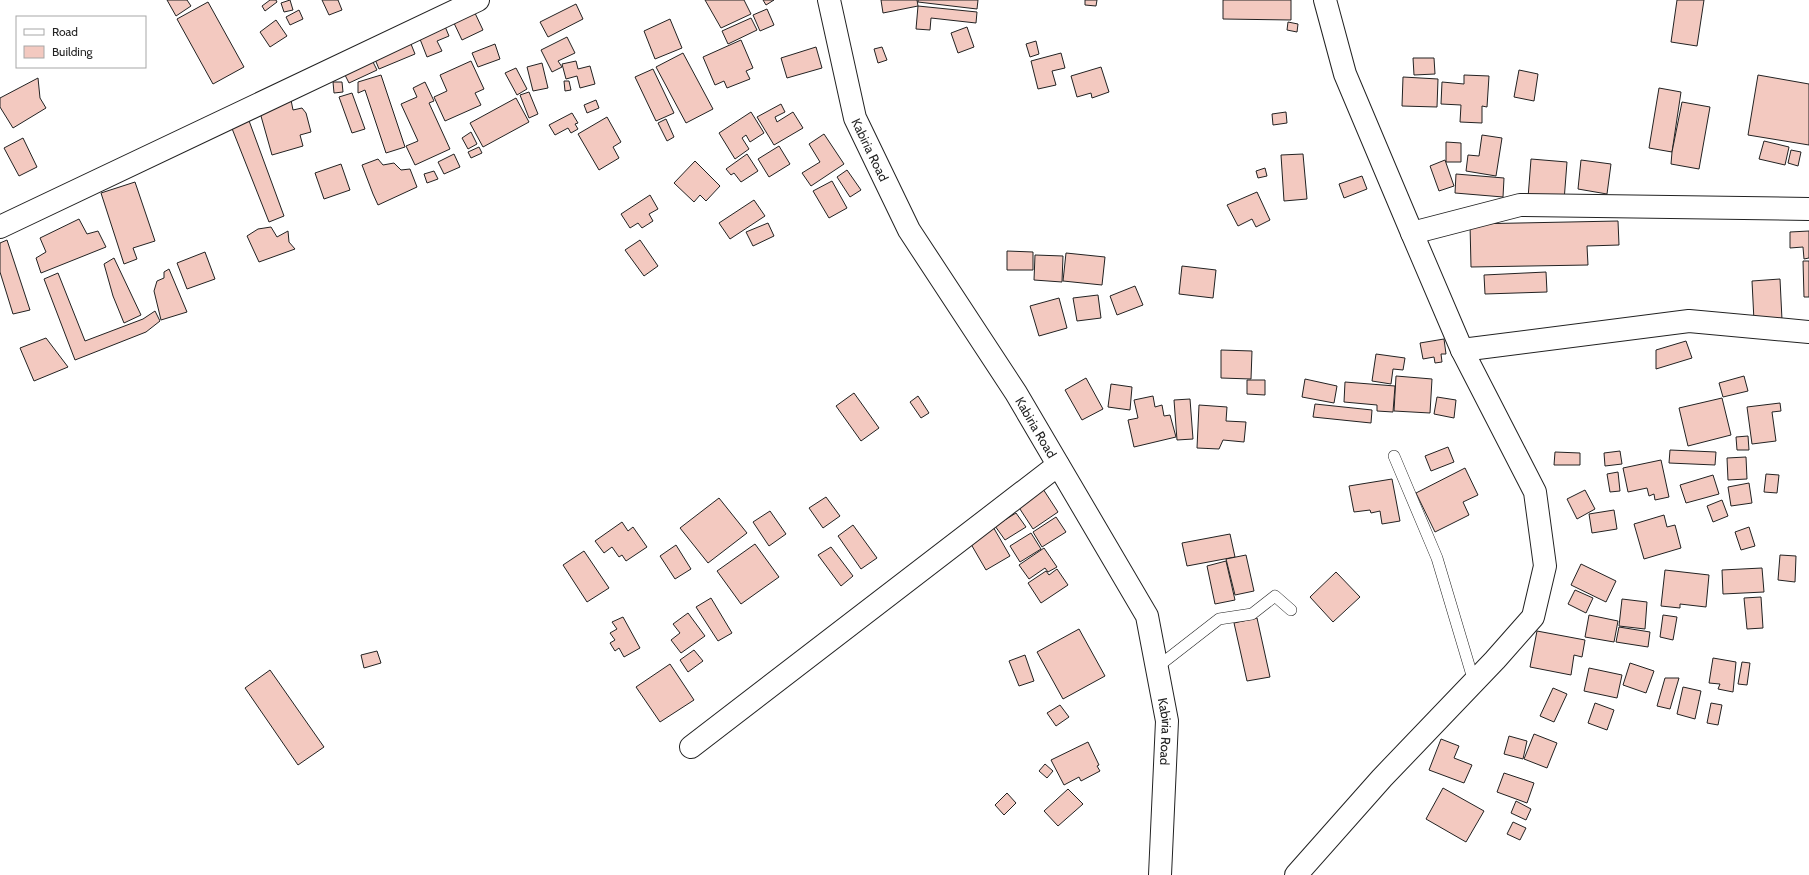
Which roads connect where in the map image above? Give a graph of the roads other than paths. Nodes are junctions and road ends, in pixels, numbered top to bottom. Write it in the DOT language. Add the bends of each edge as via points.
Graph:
graph roads {
  1 [pos="478,0"];
  2 [pos="829,0"];
  3 [pos="1324,0"];
  4 [pos="1809,209"];
  5 [pos="0,227"];
  6 [pos="1412,233"];
  7 [pos="1809,332"];
  8 [pos="1462,350"];
  9 [pos="1394,456"];
  10 [pos="1058,465"];
  11 [pos="1291,610"];
  12 [pos="1156,668"];
  13 [pos="1474,682"];
  14 [pos="691,747"];
  15 [pos="1160,875"];
  16 [pos="1296,875"];
  1 -- 5 [label="main road"];
  2 -- 10 [label="main road, Kabiria Road" via="855,118 909,230 1016,393"];
  3 -- 6 [label="main road" via="1345,74"];
  4 -- 6 [label="main road" via="1520,205"];
  6 -- 8 [label="main road"];
  7 -- 8 [label="main road" via="1689,321"];
  8 -- 13 [label="main road" via="1535,492 1545,566 1533,617"];
  9 -- 13 [label="lane" via="1437,558"];
  10 -- 12 [label="main road, Kabiria Road" via="1147,616"];
  10 -- 14 [label="main road"];
  11 -- 12 [label="lane" via="1275,596 1252,614 1219,619"];
  12 -- 15 [label="main road, Kabiria Road" via="1166,721"];
  13 -- 16 [label="main road" via="1382,778"];
}
